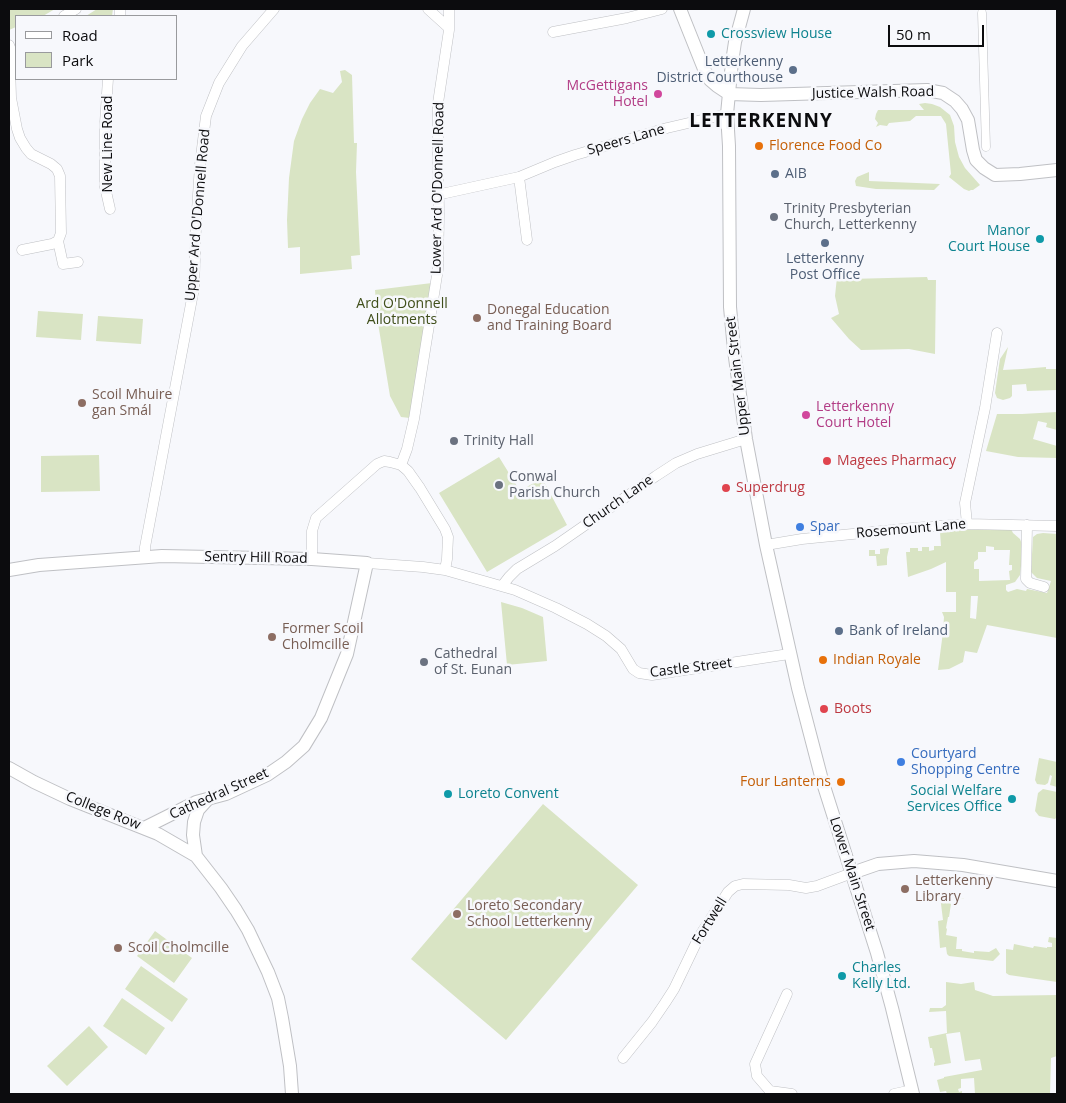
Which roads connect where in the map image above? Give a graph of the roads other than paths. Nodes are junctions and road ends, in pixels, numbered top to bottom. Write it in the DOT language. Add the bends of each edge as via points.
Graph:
graph roads {
  1 [pos="274,9"];
  2 [pos="428,9"];
  3 [pos="449,9"];
  4 [pos="662,9"];
  5 [pos="680,9"];
  6 [pos="744,9"];
  7 [pos="982,13"];
  8 [pos="449,28"];
  9 [pos="553,32"];
  10 [pos="9,44"];
  11 [pos="108,80"];
  12 [pos="728,94"];
  13 [pos="727,114"];
  14 [pos="986,147"];
  15 [pos="1057,170"];
  16 [pos="519,177"];
  17 [pos="438,193"];
  18 [pos="110,209"];
  19 [pos="527,240"];
  20 [pos="58,241"];
  21 [pos="22,250"];
  22 [pos="78,262"];
  23 [pos="997,333"];
  24 [pos="746,439"];
  25 [pos="401,465"];
  26 [pos="967,524"];
  27 [pos="1027,526"];
  28 [pos="1057,526"];
  29 [pos="766,545"];
  30 [pos="145,557"];
  31 [pos="312,559"];
  32 [pos="367,563"];
  33 [pos="9,570"];
  34 [pos="445,570"];
  35 [pos="502,586"];
  36 [pos="1044,587"];
  37 [pos="789,654"];
  38 [pos="9,768"];
  39 [pos="208,799"];
  40 [pos="144,828"];
  41 [pos="196,856"];
  42 [pos="852,873"];
  43 [pos="1057,881"];
  44 [pos="787,994"];
  45 [pos="623,1058"];
  46 [pos="913,1092"];
  47 [pos="292,1094"];
  48 [pos="792,1094"];
  49 [pos="894,1094"];
  1 -- 30 [label="street, Upper Ard O'Donnell Road" via="242,46 219,83 206,116 200,165 194,288"];
  2 -- 8 [label="street"];
  3 -- 8 [label="street, Lower Ard O'Donnell Road"];
  4 -- 9 [label="street"];
  5 -- 12 [label="street" via="704,70 710,80"];
  6 -- 12 [label="street, Upper Main Street" via="735,42"];
  7 -- 14 [label="street"];
  8 -- 17 [label="street, Lower Ard O'Donnell Road" via="438,103"];
  10 -- 20 [label="street" via="11,98 20,138 32,154 52,164 60,176 61,233"];
  11 -- 18 [label="street, New Line Road" via="106,186"];
  12 -- 13 [label="street, Upper Main Street"];
  12 -- 15 [label="street, Justice Walsh Road" via="761,96 927,90 943,93 962,109 968,120 976,160 984,168 995,174"];
  13 -- 16 [label="street, Speers Lane" via="575,155"];
  13 -- 24 [label="street, Upper Main Street" via="730,307"];
  16 -- 17 [label="street, Speers Lane"];
  16 -- 19 [label="street"];
  17 -- 25 [label="street, Lower Ard O'Donnell Road" via="439,257 433,304 414,419"];
  20 -- 21 [label="street"];
  20 -- 22 [label="street" via="63,264"];
  23 -- 26 [label="street" via="965,503"];
  24 -- 29 [label="street, Upper Main Street"];
  24 -- 35 [label="street, Church Lane" via="697,454 656,476 517,570"];
  25 -- 31 [label="street" via="384,461 377,464 316,518 312,530"];
  25 -- 34 [label="street" via="420,488 445,529 448,537"];
  26 -- 27 [label="street, Rosemount Lane"];
  26 -- 29 [label="street, Rosemount Lane"];
  27 -- 28 [label="street, Rosemount Lane"];
  27 -- 36 [label="street" via="1026,579"];
  29 -- 37 [label="street, Upper Main Street"];
  30 -- 31 [label="street, Sentry Hill Road"];
  30 -- 33 [label="street, Sentry Hill Road"];
  31 -- 32 [label="street, Sentry Hill Road"];
  32 -- 34 [label="street, Sentry Hill Road"];
  32 -- 39 [label="street, Cathedral Street" via="347,654 321,718 304,746 266,775"];
  34 -- 35 [label="street, Sentry Hill Road"];
  35 -- 37 [label="street, Castle Street" via="587,624 615,643 639,673 652,675"];
  37 -- 42 [label="street, Lower Main Street" via="822,780"];
  38 -- 40 [label="street, College Row" via="70,799"];
  39 -- 40 [label="street, Cathedral Street"];
  39 -- 41 [label="street" via="198,810 194,822"];
  40 -- 41 [label="street, College Row"];
  41 -- 47 [label="street" via="222,888 248,930 268,972 282,1018"];
  42 -- 43 [label="street" via="878,864 914,861 963,865"];
  42 -- 45 [label="street, Fortwell" via="806,888 789,885 735,886 699,937 665,1004"];
  42 -- 46 [label="street, Lower Main Street" via="878,953"];
  44 -- 48 [label="street" via="755,1064 758,1076 770,1091"];
  46 -- 49 [label="street"];
}
